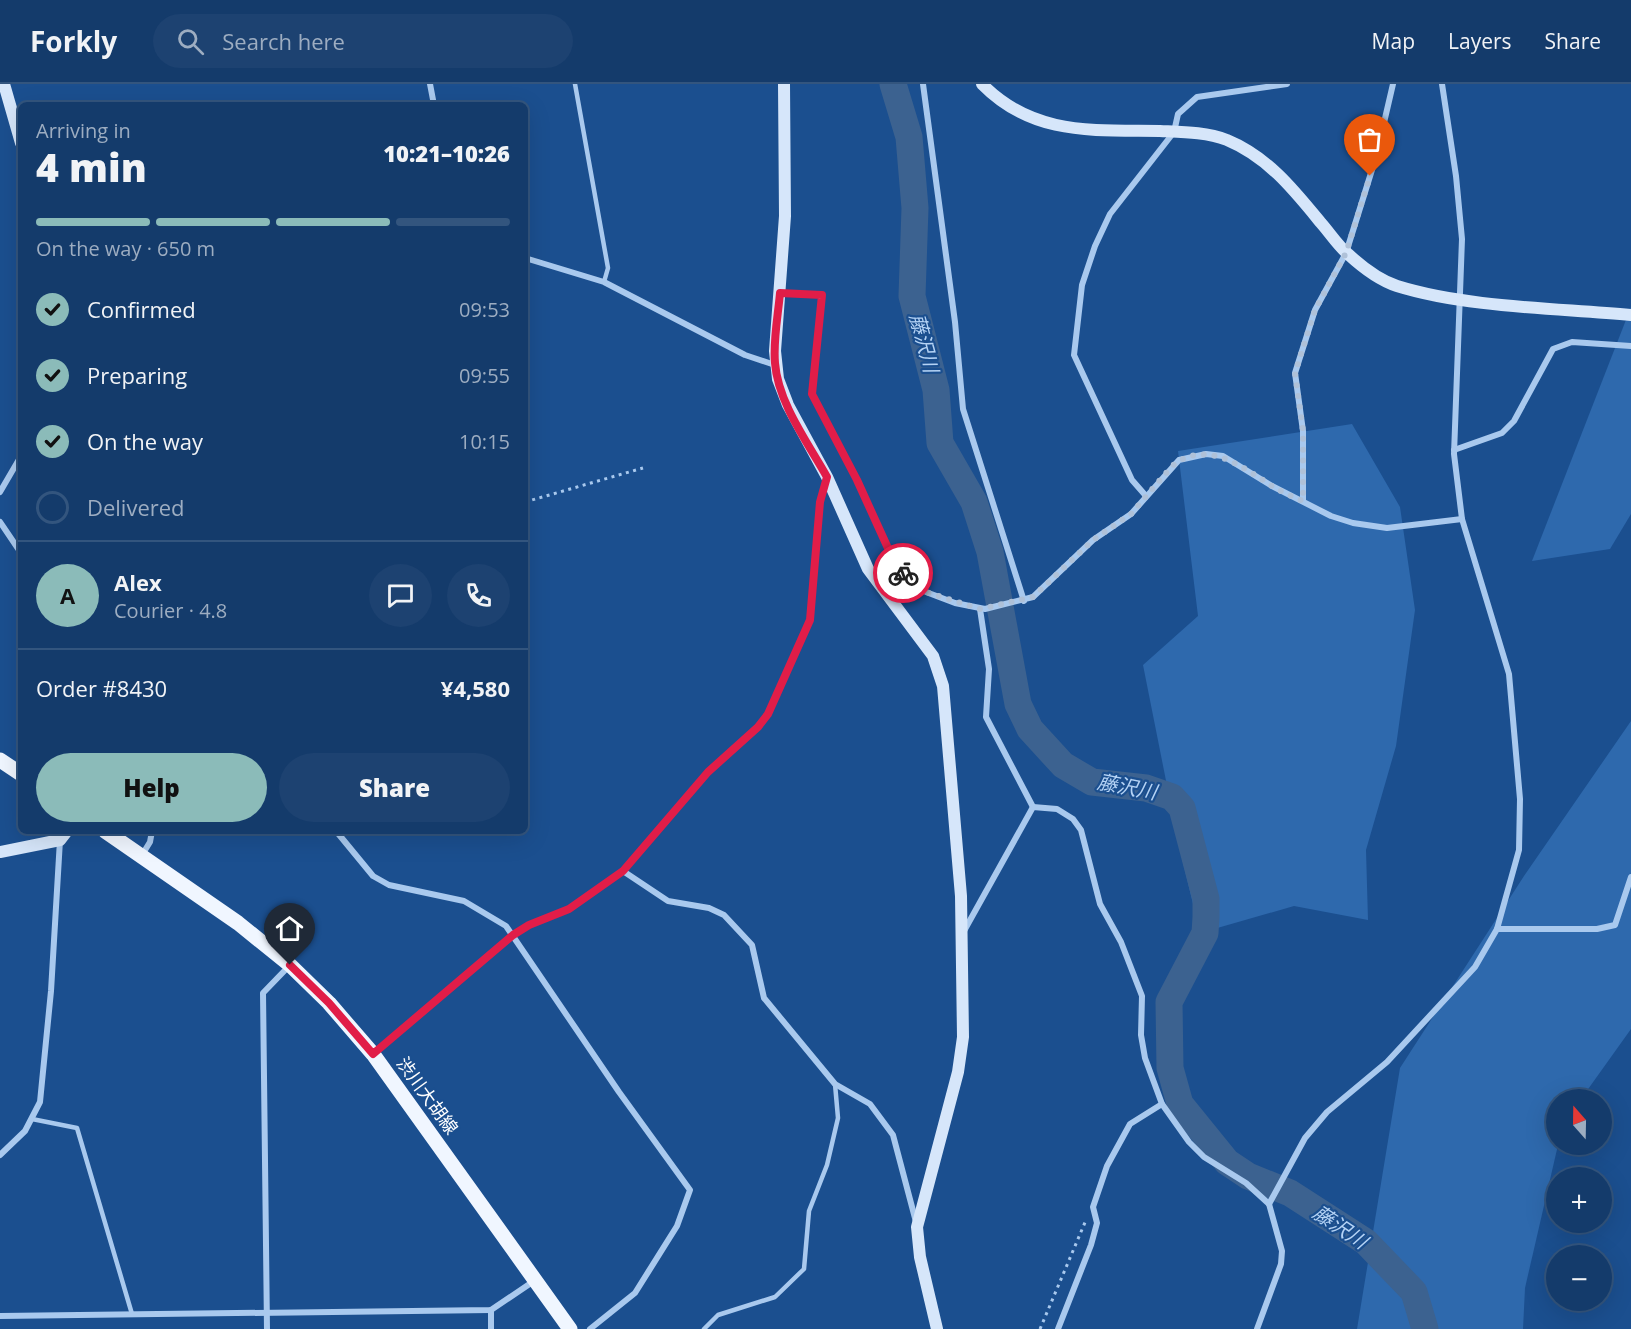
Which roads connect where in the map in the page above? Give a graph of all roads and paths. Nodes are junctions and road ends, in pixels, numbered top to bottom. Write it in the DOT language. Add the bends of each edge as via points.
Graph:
graph roads {
  1 [pos="4,84"];
  2 [pos="430,84"];
  3 [pos="574,84"];
  4 [pos="784,84"];
  5 [pos="923,84"];
  6 [pos="982,84"];
  7 [pos="1287,84"];
  8 [pos="1393,84"];
  9 [pos="1442,84"];
  10 [pos="433,102"];
  11 [pos="1174,132"];
  12 [pos="18,133"];
  13 [pos="1346,253"];
  14 [pos="528,259"];
  15 [pos="604,282"];
  16 [pos="780,293"];
  17 [pos="1461,299"];
  18 [pos="1631,315"];
  19 [pos="1631,346"];
  20 [pos="775,365"];
  21 [pos="1454,450"];
  22 [pos="18,461"];
  23 [pos="643,468"];
  24 [pos="827,477"];
  25 [pos="0,492"];
  26 [pos="1146,496"];
  27 [pos="528,500"];
  28 [pos="1303,501"];
  29 [pos="1462,519"];
  30 [pos="0,522"];
  31 [pos="18,548"];
  32 [pos="1021,602"];
  33 [pos="982,609"];
  34 [pos="0,760"];
  35 [pos="18,772"];
  36 [pos="1033,807"];
  37 [pos="109,834"];
  38 [pos="151,834"];
  39 [pos="338,834"];
  40 [pos="63,835"];
  41 [pos="0,852"];
  42 [pos="142,856"];
  43 [pos="623,871"];
  44 [pos="1631,877"];
  45 [pos="1497,929"];
  46 [pos="513,935"];
  47 [pos="961,937"];
  48 [pos="290,965"];
  49 [pos="373,1054"];
  50 [pos="835,1083"];
  51 [pos="1162,1104"];
  52 [pos="32,1119"];
  53 [pos="0,1155"];
  54 [pos="1269,1203"];
  55 [pos="1093,1207"];
  56 [pos="917,1227"];
  57 [pos="535,1280"];
  58 [pos="491,1310"];
  59 [pos="267,1312"];
  60 [pos="132,1314"];
  61 [pos="0,1316"];
  62 [pos="267,1329"];
  63 [pos="492,1329"];
  64 [pos="570,1329"];
  65 [pos="590,1329"];
  66 [pos="705,1329"];
  67 [pos="937,1329"];
  68 [pos="1040,1329"];
  69 [pos="1058,1329"];
  70 [pos="1257,1329"];
  1 -- 12 [label="street"];
  2 -- 10 [label="street"];
  3 -- 15 [label="lane" via="608,268"];
  4 -- 16 [label="street" via="785,216"];
  5 -- 32 [label="street" via="963,409"];
  6 -- 11 [label="street" via="1035,121 1080,130"];
  7 -- 11 [label="street" via="1197,97 1178,114"];
  8 -- 13 [label="street" via="1376,157"];
  9 -- 17 [label="street" via="1460,218"];
  11 -- 13 [label="street" via="1226,140 1265,162"];
  11 -- 26 [label="street" via="1110,214 1095,246 1082,285 1074,354 1132,480"];
  13 -- 17 [label="street" via="1396,285"];
  13 -- 28 [label="street" via="1315,310 1295,373 1303,431"];
  14 -- 15 [label="street"];
  15 -- 20 [label="street" via="745,355"];
  16 -- 20 [label="street"];
  16 -- 33 [label="street" via="822,295 812,394 892,557 904,574 926,592"];
  17 -- 18 [label="street"];
  17 -- 21 [label="street"];
  19 -- 21 [label="street" via="1572,342 1553,350 1507,428 1493,438"];
  20 -- 24 [label="street" via="788,405"];
  21 -- 29 [label="street"];
  22 -- 25 [label="street"];
  23 -- 27 [label="path"];
  24 -- 43 [label="street" via="820,502 810,620 776,701 758,727 708,772"];
  24 -- 47 [label="street" via="868,569 933,656 941,675 961,896"];
  26 -- 28 [label="street" via="1179,460 1206,454 1223,456"];
  26 -- 32 [label="street" via="1131,514 1093,540 1033,597"];
  28 -- 29 [label="street" via="1331,516 1369,526 1387,528"];
  29 -- 45 [label="street" via="1509,674 1515,722 1519,850"];
  30 -- 31 [label="street"];
  32 -- 33 [label="street"];
  33 -- 36 [label="street" via="989,669 986,717"];
  34 -- 35 [label="main road"];
  36 -- 47 [label="street"];
  36 -- 51 [label="street" via="1057,809 1073,819 1081,830 1100,904 1121,942 1142,996 1145,1058"];
  37 -- 42 [label="main road, 渋川大胡線"];
  38 -- 42 [label="street"];
  39 -- 46 [label="street" via="372,876 390,885 464,901 500,922"];
  40 -- 41 [label="street"];
  40 -- 52 [label="street" via="40,1102"];
  42 -- 48 [label="main road, 渋川大胡線"];
  43 -- 46 [label="street" via="569,909"];
  43 -- 50 [label="street" via="668,901 709,908 724,915 752,945 764,998"];
  44 -- 45 [label="street" via="1615,925 1597,929"];
  45 -- 54 [label="street" via="1475,967 1419,1030 1327,1112 1305,1138"];
  46 -- 49 [label="street"];
  46 -- 65 [label="street" via="690,1190 677,1226 635,1293"];
  47 -- 56 [label="street" via="963,1038 958,1072"];
  48 -- 49 [label="main road, 渋川大胡線"];
  48 -- 59 [label="street" via="262,993"];
  49 -- 57 [label="main road, 渋川大胡線"];
  50 -- 56 [label="street" via="870,1104 893,1135"];
  50 -- 66 [label="lane" via="838,1119 827,1165 809,1211 804,1269 775,1297 718,1315"];
  51 -- 54 [label="street" via="1204,1157 1246,1183"];
  51 -- 55 [label="street" via="1130,1124 1107,1166"];
  52 -- 53 [label="street"];
  52 -- 60 [label="lane" via="77,1128"];
  54 -- 70 [label="street" via="1282,1251 1281,1263"];
  55 -- 68 [label="path"];
  55 -- 69 [label="street" via="1097,1223 1091,1245"];
  56 -- 67 [label="street"];
  57 -- 58 [label="street"];
  57 -- 64 [label="main road, 渋川大胡線"];
  58 -- 59 [label="street"];
  58 -- 63 [label="street"];
  59 -- 60 [label="street"];
  59 -- 62 [label="street"];
  60 -- 61 [label="street"];
}
